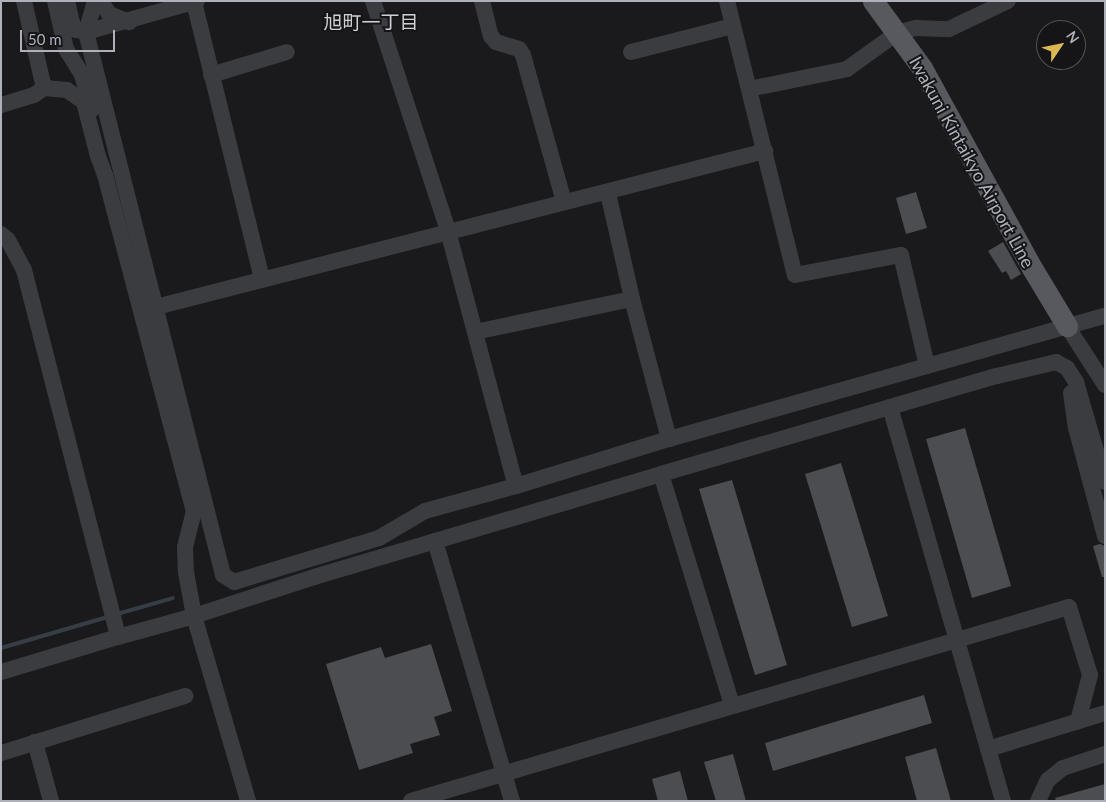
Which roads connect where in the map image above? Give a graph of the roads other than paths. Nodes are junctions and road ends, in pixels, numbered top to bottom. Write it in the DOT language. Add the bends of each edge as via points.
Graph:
graph roads {
  1 [pos="24,1"];
  2 [pos="55,1"];
  3 [pos="67,1"];
  4 [pos="95,1"];
  5 [pos="101,1"];
  6 [pos="372,1"];
  7 [pos="482,1"];
  8 [pos="727,1"];
  9 [pos="874,1"];
  10 [pos="1008,1"];
  11 [pos="196,2"];
  12 [pos="129,22"];
  13 [pos="734,26"];
  14 [pos="86,32"];
  15 [pos="897,34"];
  16 [pos="288,52"];
  17 [pos="631,52"];
  18 [pos="212,75"];
  19 [pos="44,88"];
  20 [pos="750,89"];
  21 [pos="1,105"];
  22 [pos="765,151"];
  23 [pos="105,175"];
  24 [pos="608,193"];
  25 [pos="564,202"];
  26 [pos="448,231"];
  27 [pos="1,234"];
  28 [pos="262,278"];
  29 [pos="632,298"];
  30 [pos="156,308"];
  31 [pos="1105,316"];
  32 [pos="1058,328"];
  33 [pos="475,332"];
  34 [pos="927,366"];
  35 [pos="1038,366"];
  36 [pos="1105,385"];
  37 [pos="890,407"];
  38 [pos="669,439"];
  39 [pos="661,474"];
  40 [pos="1105,482"];
  41 [pos="516,486"];
  42 [pos="1105,536"];
  43 [pos="435,541"];
  44 [pos="194,616"];
  45 [pos="118,637"];
  46 [pos="957,640"];
  47 [pos="1,672"];
  48 [pos="185,696"];
  49 [pos="732,705"];
  50 [pos="1105,713"];
  51 [pos="1078,722"];
  52 [pos="35,742"];
  53 [pos="988,749"];
  54 [pos="1,753"];
  55 [pos="1105,754"];
  56 [pos="504,772"];
  57 [pos="51,801"];
  58 [pos="248,801"];
  59 [pos="411,801"];
  60 [pos="512,801"];
  61 [pos="1003,801"];
  62 [pos="1038,801"];
  1 -- 19 [label="street"];
  2 -- 23 [label="street" via="66,49 82,75 90,102 104,156"];
  3 -- 14 [label="street" via="76,30"];
  4 -- 14 [label="street"];
  5 -- 12 [label="street" via="109,14"];
  6 -- 26 [label="street"];
  7 -- 25 [label="street" via="491,36 496,42 519,49 523,55"];
  8 -- 13 [label="street"];
  9 -- 15 [label="main road, Iwakuni Kintaikyo Airport Line"];
  10 -- 15 [label="street" via="948,29 916,28"];
  11 -- 12 [label="street"];
  11 -- 18 [label="street"];
  12 -- 14 [label="street"];
  13 -- 17 [label="street"];
  13 -- 20 [label="street"];
  14 -- 30 [label="street"];
  15 -- 20 [label="street" via="846,68"];
  15 -- 32 [label="main road, Iwakuni Kintaikyo Airport Line" via="922,68 1032,268"];
  16 -- 18 [label="street"];
  18 -- 28 [label="street"];
  19 -- 21 [label="street" via="34,95"];
  19 -- 23 [label="street" via="67,90 84,102"];
  20 -- 22 [label="street"];
  22 -- 24 [label="street"];
  22 -- 34 [label="street" via="796,275 901,255"];
  23 -- 44 [label="street" via="194,512 185,548"];
  24 -- 25 [label="street"];
  24 -- 29 [label="street"];
  25 -- 26 [label="street"];
  26 -- 28 [label="street"];
  26 -- 33 [label="street"];
  27 -- 45 [label="street" via="8,240 24,270"];
  28 -- 30 [label="street"];
  29 -- 33 [label="street"];
  29 -- 38 [label="street"];
  30 -- 41 [label="street" via="223,575 234,582 379,538 425,511"];
  31 -- 32 [label="street"];
  32 -- 34 [label="street"];
  32 -- 36 [label="street"];
  33 -- 41 [label="street"];
  34 -- 38 [label="street"];
  35 -- 37 [label="street"];
  35 -- 40 [label="street" via="1056,362 1067,368 1076,382"];
  35 -- 42 [label="street" via="1063,376 1070,387 1076,428"];
  37 -- 39 [label="street"];
  37 -- 46 [label="street"];
  38 -- 41 [label="street"];
  39 -- 43 [label="street"];
  39 -- 49 [label="street"];
  43 -- 44 [label="street"];
  43 -- 56 [label="street"];
  44 -- 45 [label="street"];
  44 -- 58 [label="street"];
  45 -- 47 [label="street"];
  46 -- 49 [label="street"];
  46 -- 51 [label="street" via="1069,607 1090,675"];
  46 -- 53 [label="street"];
  48 -- 52 [label="street"];
  49 -- 56 [label="street"];
  50 -- 51 [label="street"];
  51 -- 53 [label="street"];
  52 -- 54 [label="street"];
  52 -- 57 [label="street"];
  53 -- 61 [label="street"];
  55 -- 62 [label="street" via="1063,768 1048,780"];
  56 -- 59 [label="street"];
  56 -- 60 [label="street"];
}
